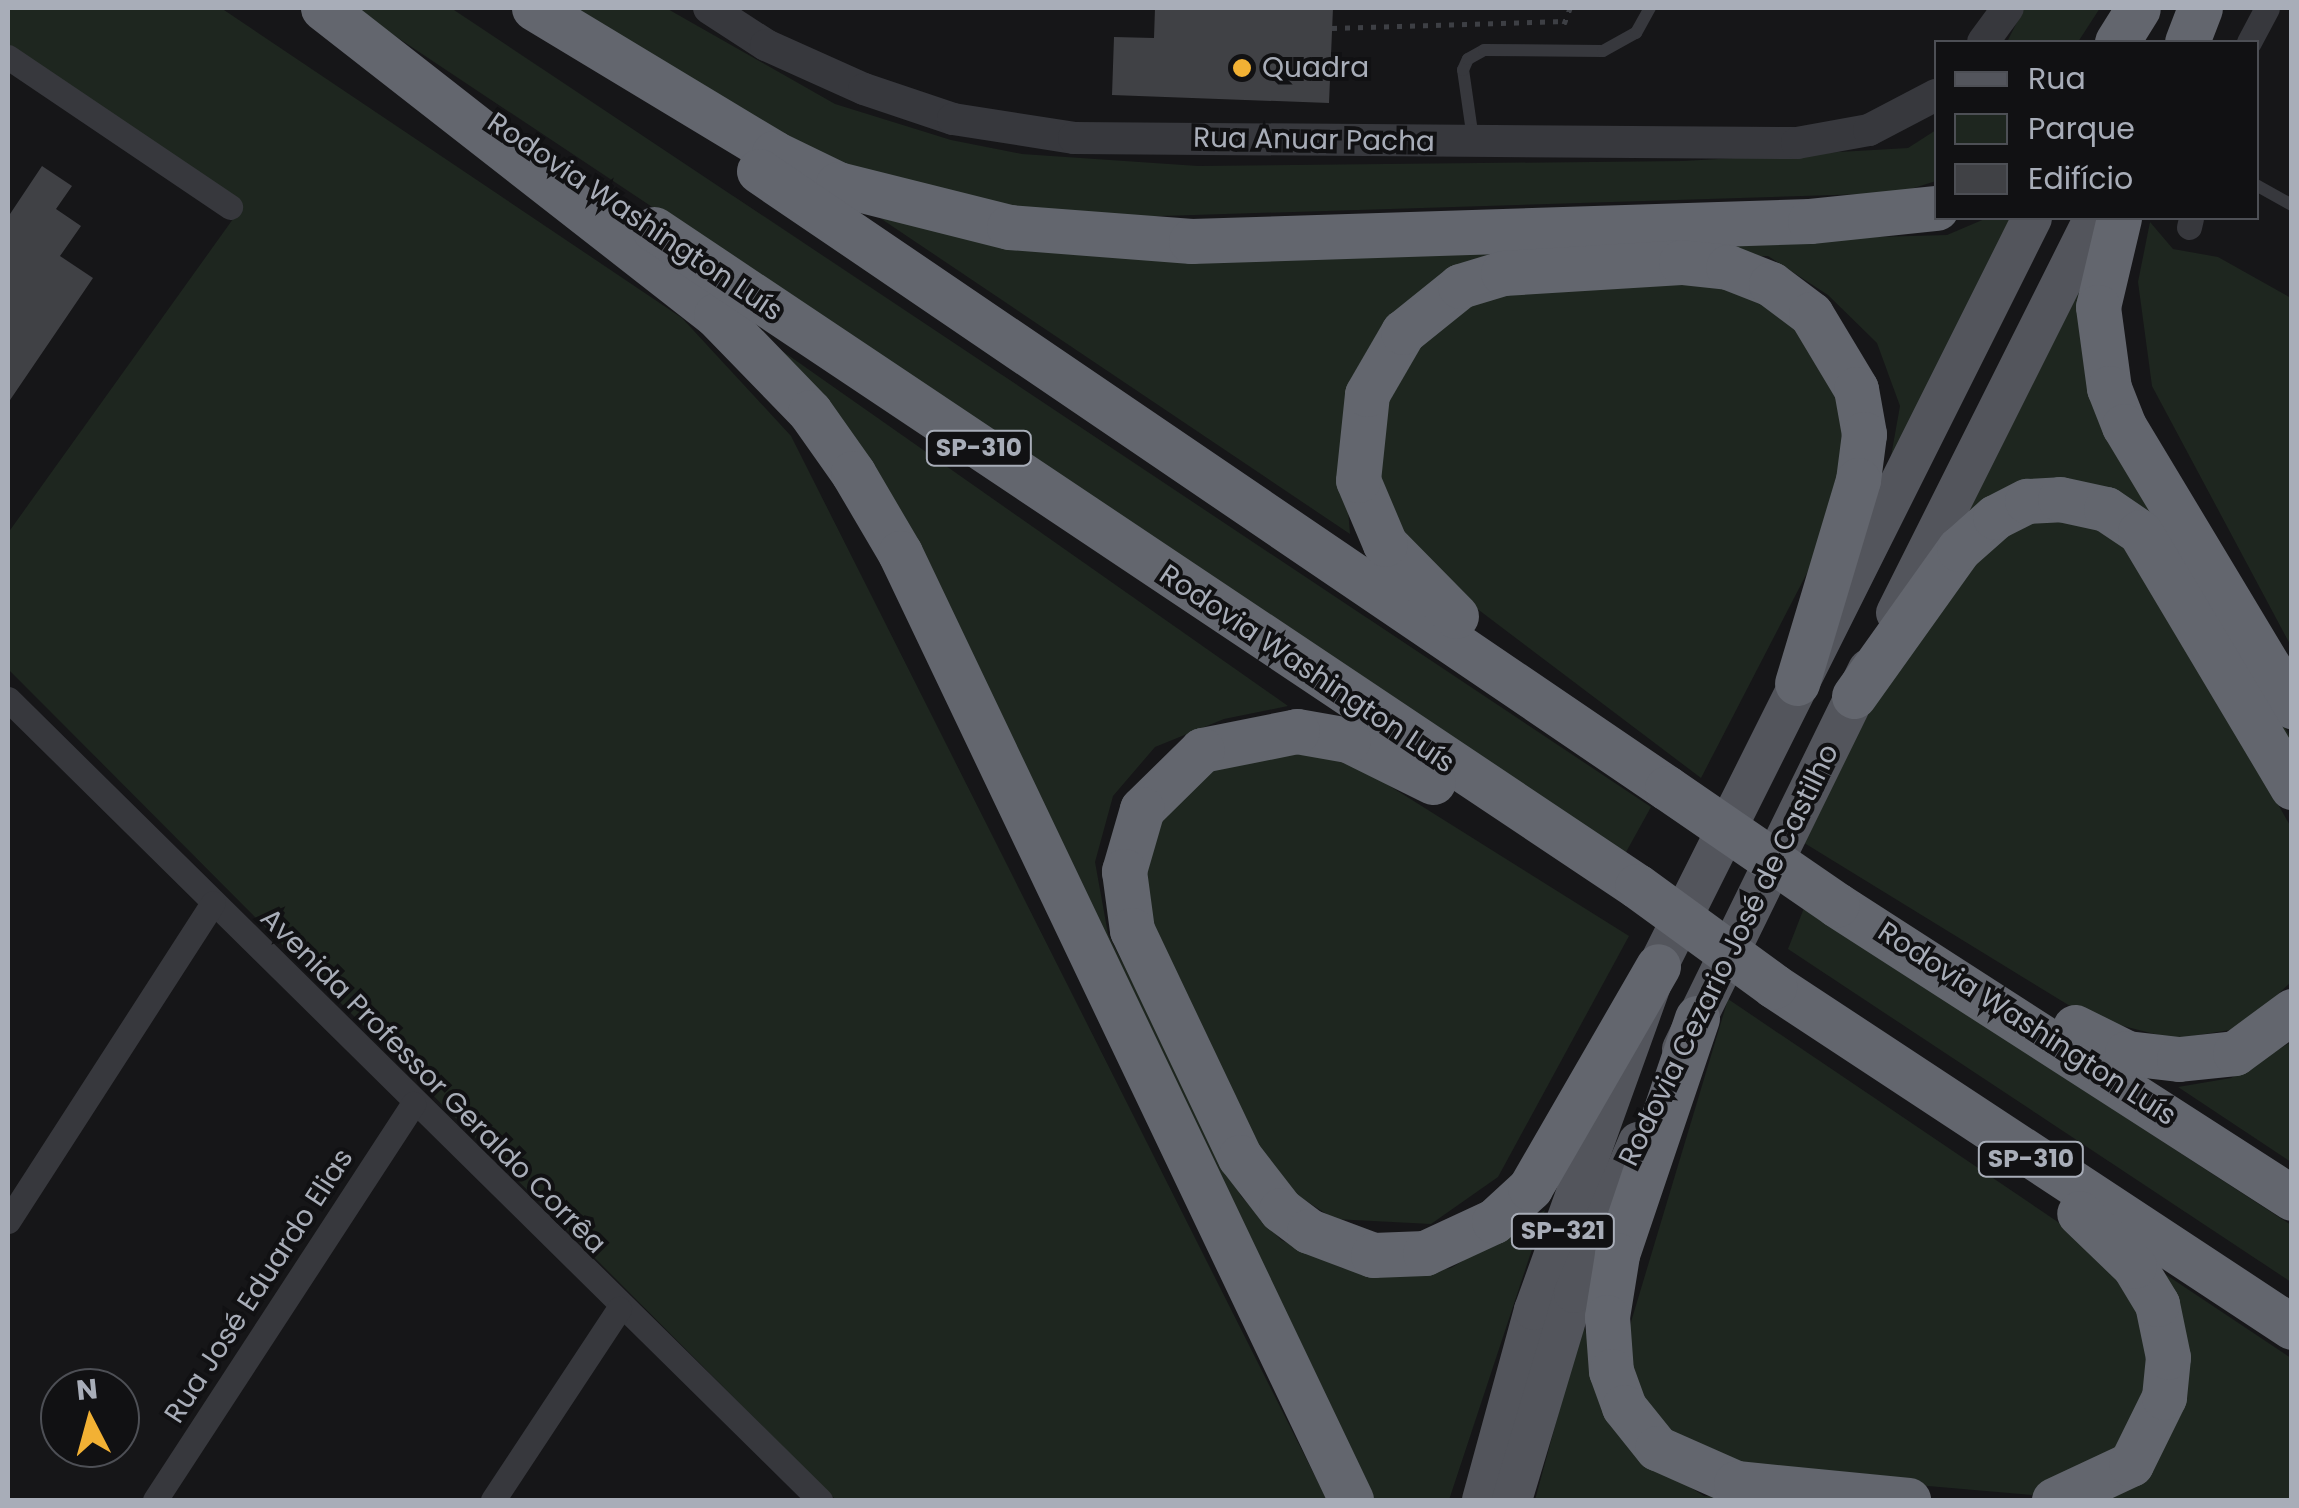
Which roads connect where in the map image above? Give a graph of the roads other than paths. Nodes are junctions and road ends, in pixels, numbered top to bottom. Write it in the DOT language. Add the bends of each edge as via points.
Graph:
graph roads {
  1 [pos="324,8"];
  2 [pos="521,8"];
  3 [pos="534,8"];
  4 [pos="709,8"];
  5 [pos="1650,8"];
  6 [pos="2008,8"];
  7 [pos="2138,8"];
  8 [pos="2200,8"];
  9 [pos="2268,8"];
  10 [pos="1984,40"];
  11 [pos="2120,40"];
  12 [pos="2185,40"];
  13 [pos="2251,40"];
  14 [pos="8,57"];
  15 [pos="1934,96"];
  16 [pos="1473,142"];
  17 [pos="2259,187"];
  18 [pos="2292,205"];
  19 [pos="230,207"];
  20 [pos="1934,208"];
  21 [pos="2031,220"];
  22 [pos="2093,220"];
  23 [pos="2119,220"];
  24 [pos="1797,683"];
  25 [pos="1854,696"];
  26 [pos="8,699"];
  27 [pos="2292,706"];
  28 [pos="1592,736"];
  29 [pos="2292,787"];
  30 [pos="1624,880"];
  31 [pos="213,903"];
  32 [pos="1852,912"];
  33 [pos="1658,966"];
  34 [pos="2292,1011"];
  35 [pos="1696,1018"];
  36 [pos="1887,1066"];
  37 [pos="413,1104"];
  38 [pos="2292,1198"];
  39 [pos="8,1221"];
  40 [pos="620,1309"];
  41 [pos="2292,1327"];
  42 [pos="155,1500"];
  43 [pos="493,1500"];
  44 [pos="820,1500"];
  45 [pos="1351,1500"];
  46 [pos="1482,1500"];
  47 [pos="1512,1500"];
  48 [pos="1908,1500"];
  49 [pos="2054,1500"];
  1 -- 30 [label="highway, Rodovia Washington Luís / SP-310"];
  1 -- 45 [label="highway" via="716,315 810,412 853,472 900,553"];
  2 -- 28 [label="highway, Rodovia Washington Luís"];
  3 -- 20 [label="highway" via="838,184 1008,227 1191,241 1810,221"];
  4 -- 16 [label="street, Rua Anuar Pacha" via="838,78 953,119 1074,138"];
  5 -- 16 [label="lane" via="1636,33 1603,51 1484,50 1468,59 1463,70"];
  6 -- 10 [label="street"];
  7 -- 11 [label="highway"];
  8 -- 12 [label="highway"];
  9 -- 13 [label="street"];
  14 -- 19 [label="street"];
  15 -- 16 [label="street, Rua Anuar Pacha" via="1868,130 1797,143"];
  17 -- 18 [label="lane"];
  21 -- 24 [label="main road, Rodovia Cezario José de Castilho"];
  22 -- 25 [label="main road, Rodovia Cezario José de Castilho"];
  23 -- 27 [label="highway" via="2098,306 2108,388 2124,426"];
  24 -- 28 [label="highway" via="1858,480 1864,434 1856,389 1838,350 1811,314 1772,284 1728,267 1680,262 1503,273 1460,286 1431,304 1380,363 1364,408 1358,480 1384,544 1404,570"];
  24 -- 33 [label="main road, Rodovia Cezario José de Castilho / SP-321"];
  25 -- 29 [label="highway" via="1959,549 2011,509 2060,499 2106,509 2140,532"];
  25 -- 35 [label="main road, Rodovia Cezario José de Castilho / SP-321"];
  26 -- 31 [label="street, Avenida Professor Geraldo Corrêa"];
  28 -- 32 [label="highway, Rodovia Washington Luís, bridge"];
  30 -- 33 [label="highway" via="1348,740 1297,732 1202,750 1168,777 1142,808 1124,871 1132,930 1259,1188 1309,1231 1373,1254 1425,1253 1461,1239 1494,1221 1530,1188"];
  30 -- 36 [label="highway, Rodovia Washington Luís / SP-310, bridge"];
  31 -- 37 [label="street, Avenida Professor Geraldo Corrêa"];
  31 -- 39 [label="street"];
  32 -- 34 [label="highway" via="2128,1053 2178,1059 2234,1053"];
  32 -- 38 [label="highway, Rodovia Washington Luís"];
  33 -- 46 [label="main road, Rodovia Cezario José de Castilho / SP-321" via="1534,1310"];
  35 -- 47 [label="main road, Rodovia Cezario José de Castilho / SP-321" via="1574,1293"];
  35 -- 48 [label="highway" via="1618,1254 1607,1317 1611,1371 1624,1407 1657,1448 1736,1484"];
  36 -- 41 [label="highway, Rodovia Washington Luís / SP-310"];
  36 -- 49 [label="highway" via="2078,1212 2134,1266 2156,1304 2168,1357 2148,1438 2131,1464"];
  37 -- 40 [label="street, Avenida Professor Geraldo Corrêa"];
  37 -- 42 [label="street, Rua José Eduardo Elias"];
  40 -- 43 [label="street"];
  40 -- 44 [label="street, Avenida Professor Geraldo Corrêa"];
}
